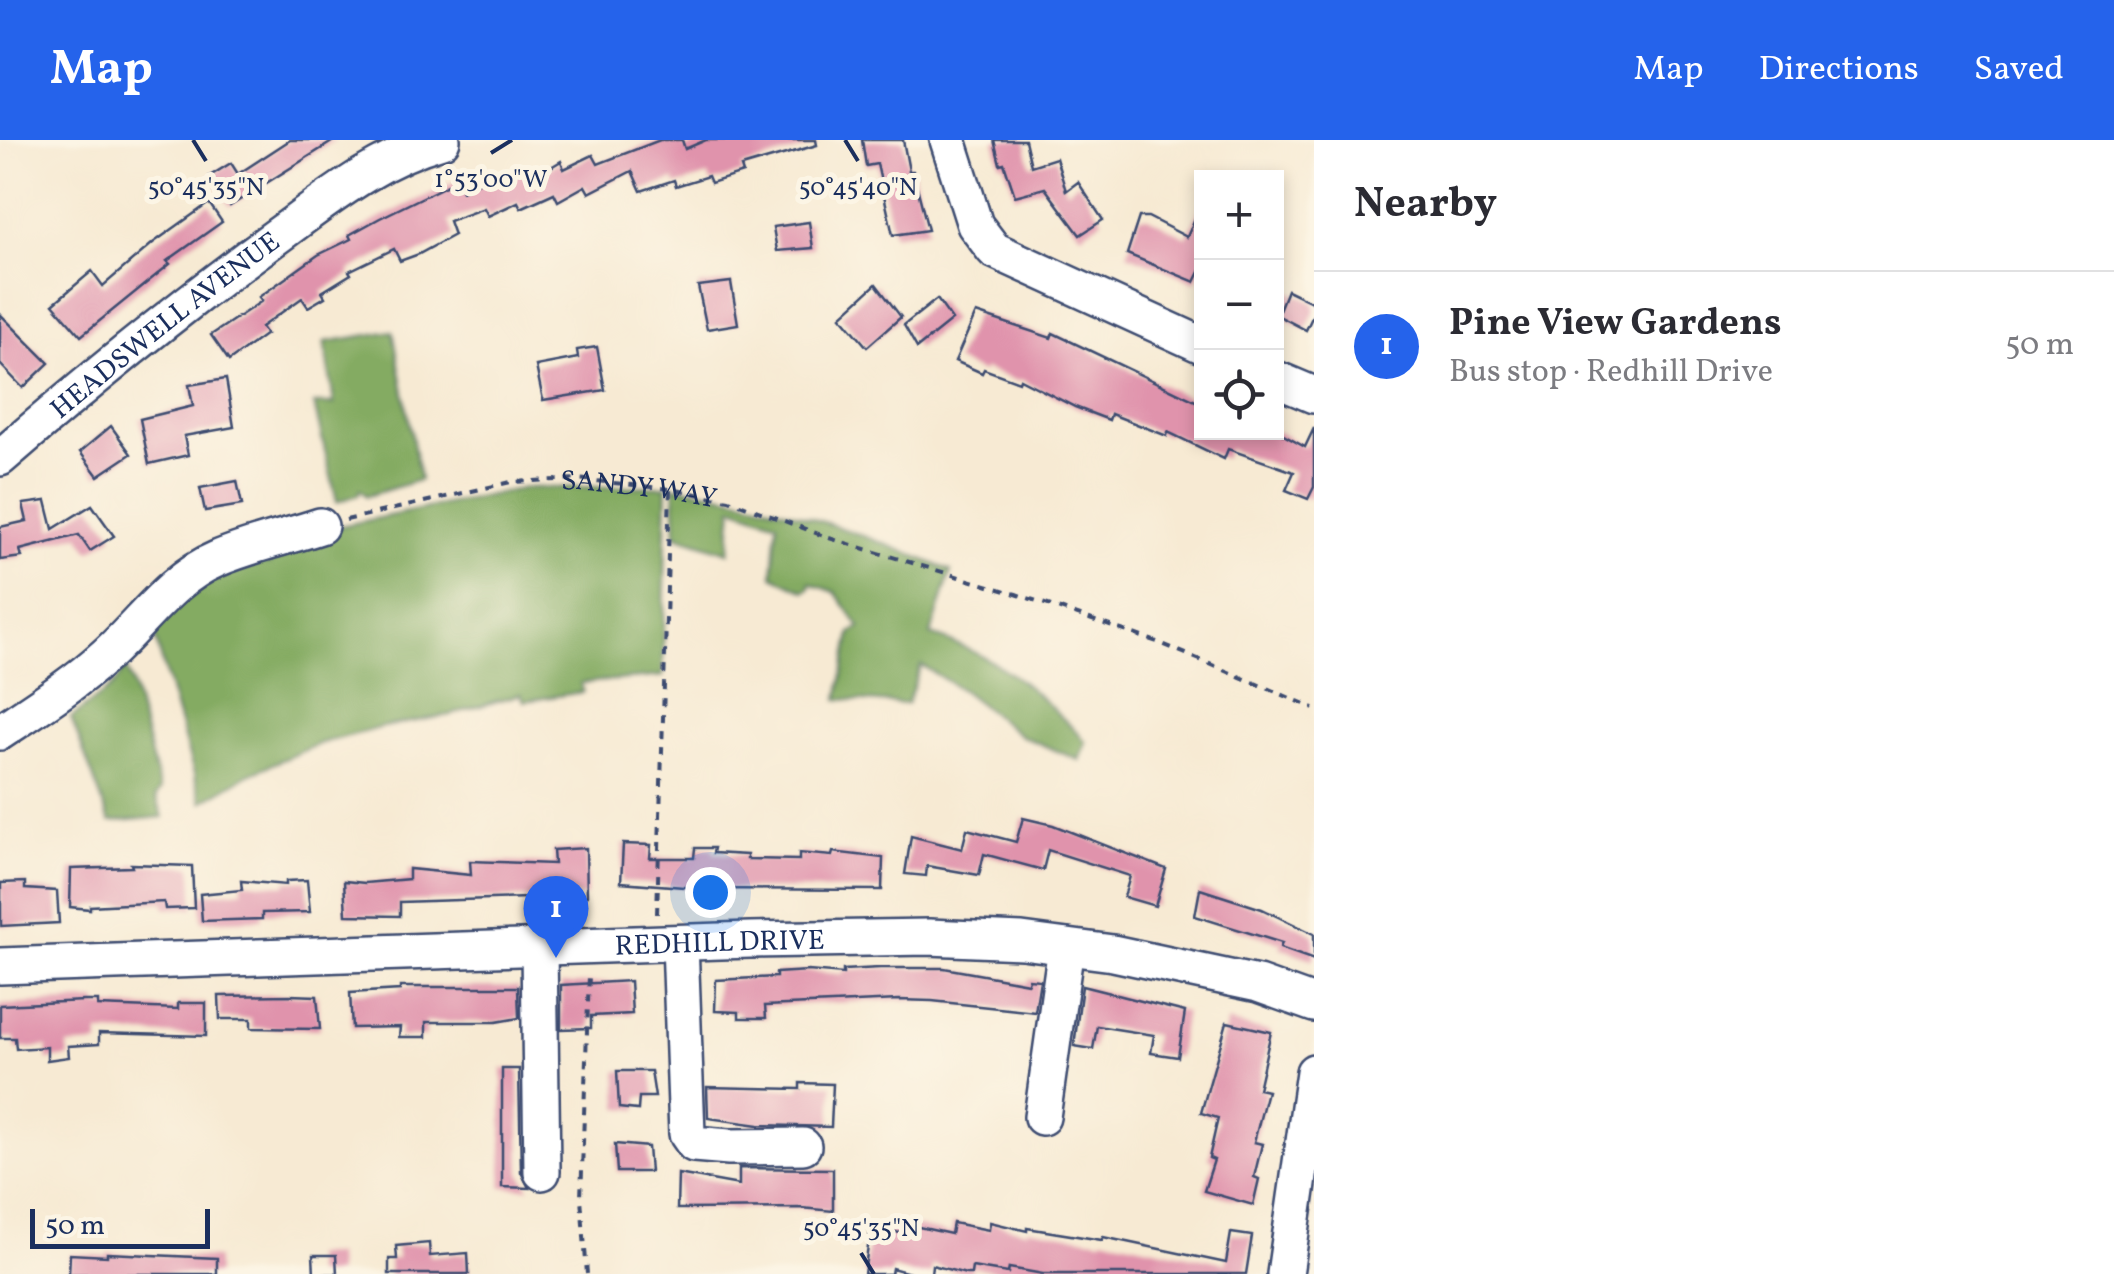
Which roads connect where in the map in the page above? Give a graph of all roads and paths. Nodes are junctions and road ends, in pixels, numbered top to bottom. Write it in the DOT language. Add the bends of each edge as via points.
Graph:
graph roads {
  1 [pos="442,140"];
  2 [pos="948,140"];
  3 [pos="1194,341"];
  4 [pos="1284,382"];
  5 [pos="1314,395"];
  6 [pos="6,442"];
  7 [pos="670,489"];
  8 [pos="320,526"];
  9 [pos="1314,708"];
  10 [pos="0,732"];
  11 [pos="668,943"];
  12 [pos="590,946"];
  13 [pos="1066,947"];
  14 [pos="539,948"];
  15 [pos="0,966"];
  16 [pos="1314,1004"];
  17 [pos="1314,1072"];
  18 [pos="1042,1117"];
  19 [pos="803,1146"];
  20 [pos="542,1172"];
  21 [pos="587,1274"];
  22 [pos="1285,1274"];
  1 -- 6 [label="street, HEADSWELL AVENUE" via="412,148 341,190"];
  2 -- 3 [label="street" via="975,225 994,250"];
  4 -- 5 [label="street"];
  7 -- 8 [label="path, SANDY WAY" via="576,479 511,482"];
  7 -- 9 [label="path, SANDY WAY" via="729,500 1016,594"];
  7 -- 11 [label="path"];
  8 -- 10 [label="street" via="217,559 186,577 109,653"];
  11 -- 12 [label="street, REDHILL DRIVE"];
  11 -- 13 [label="street, REDHILL DRIVE" via="929,937"];
  11 -- 19 [label="street" via="686,1134 694,1144"];
  12 -- 14 [label="street, REDHILL DRIVE"];
  12 -- 21 [label="path" via="582,1198"];
  13 -- 16 [label="street, REDHILL DRIVE" via="1190,968"];
  13 -- 18 [label="street"];
  14 -- 15 [label="street, REDHILL DRIVE"];
  14 -- 20 [label="street"];
  17 -- 22 [label="street"];
}
